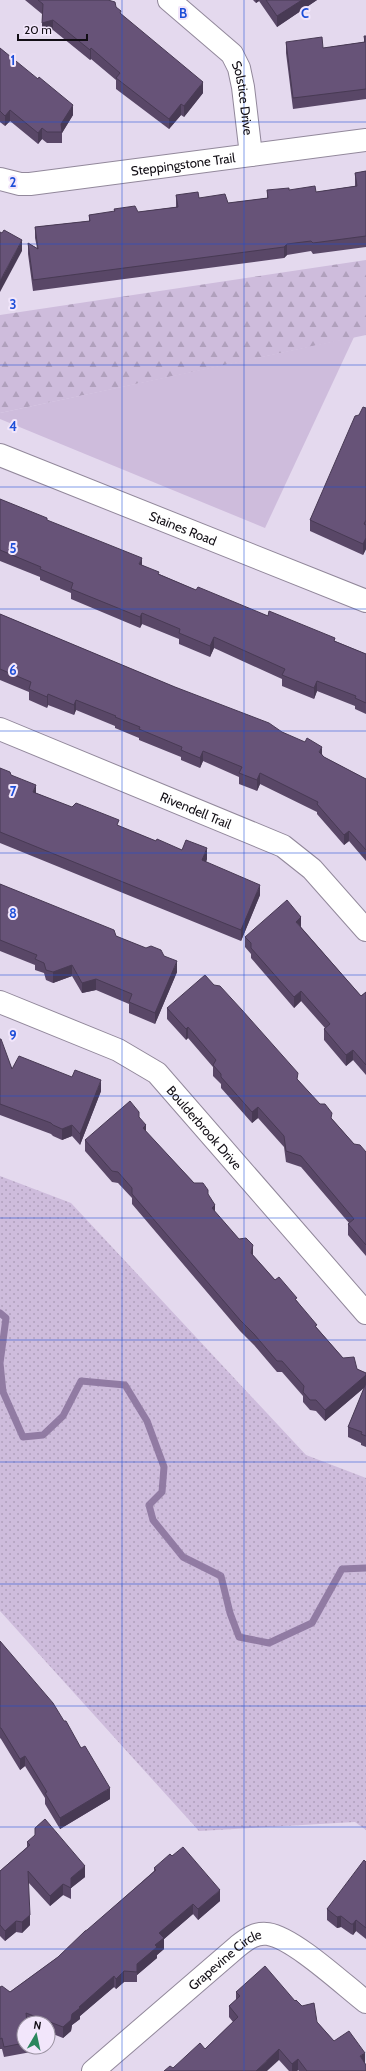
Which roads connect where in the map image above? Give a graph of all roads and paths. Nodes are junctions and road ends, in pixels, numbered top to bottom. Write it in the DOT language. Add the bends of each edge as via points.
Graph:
graph roads {
  1 [pos="169,0"];
  2 [pos="366,140"];
  3 [pos="251,155"];
  4 [pos="0,179"];
  5 [pos="0,455"];
  6 [pos="366,601"];
  7 [pos="0,729"];
  8 [pos="366,930"];
  9 [pos="0,1002"];
  10 [pos="366,1313"];
  11 [pos="366,2002"];
  12 [pos="93,2071"];
  1 -- 3 [label="street, Solstice Drive" via="232,54 242,81"];
  2 -- 3 [label="street, Steppingstone Trail"];
  3 -- 4 [label="street, Steppingstone Trail" via="30,184"];
  5 -- 6 [label="street, Staines Road"];
  7 -- 8 [label="street, Rivendell Trail" via="283,846 312,869"];
  9 -- 10 [label="street, Boulderbrook Drive" via="118,1050 157,1073"];
  11 -- 12 [label="street, Grapevine Circle" via="290,1942 267,1934 253,1936 238,1946"];
}
